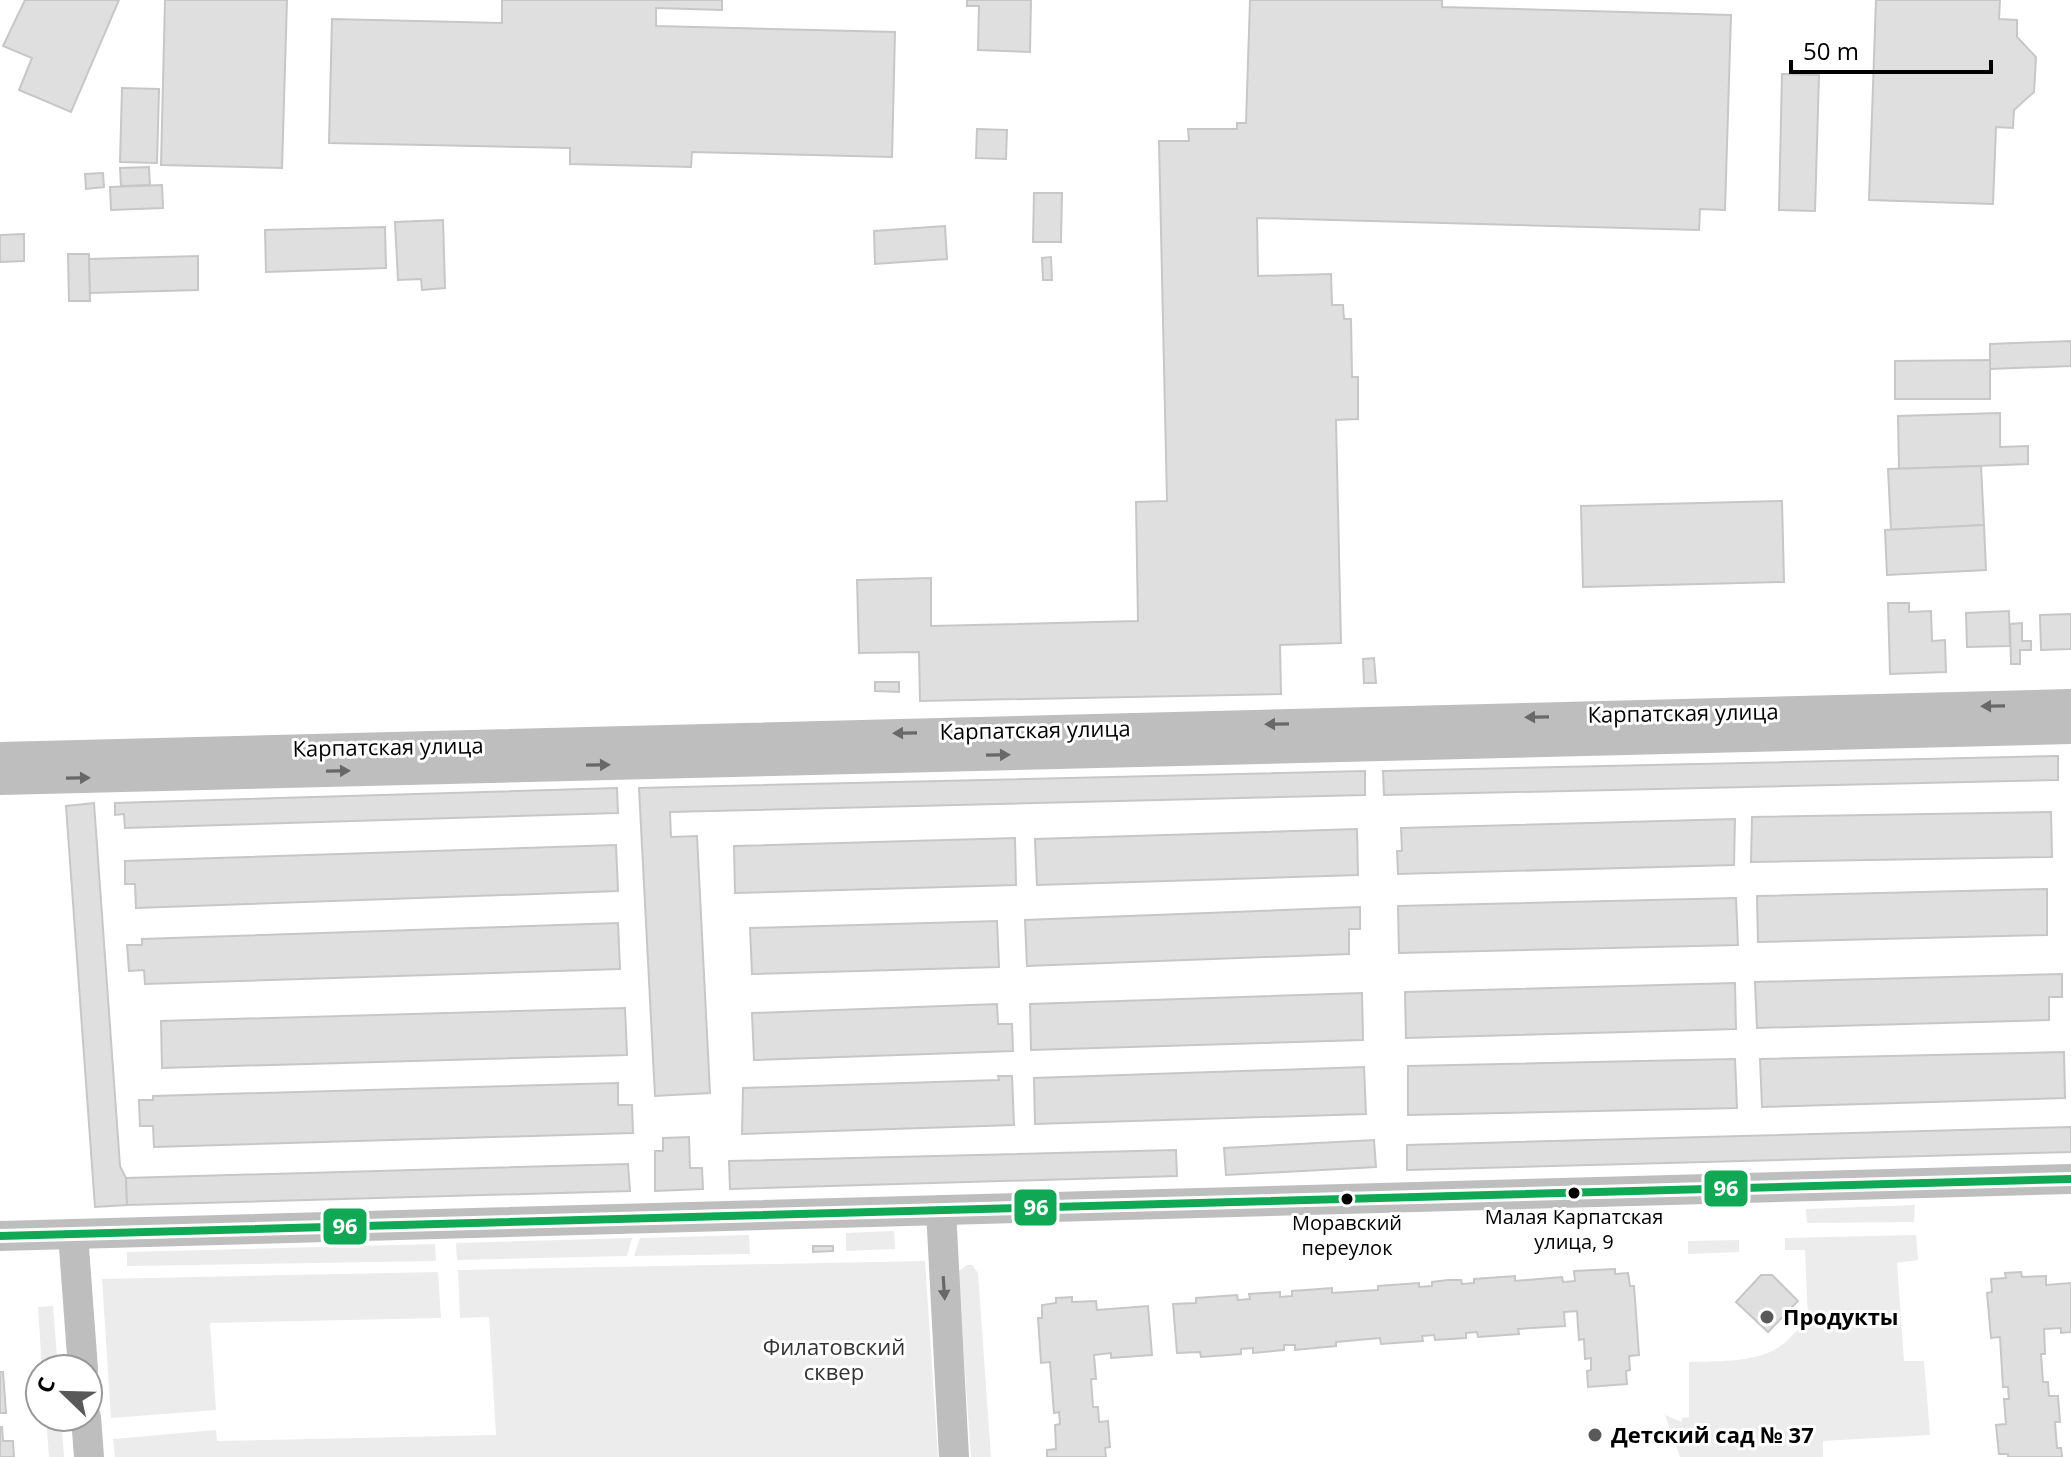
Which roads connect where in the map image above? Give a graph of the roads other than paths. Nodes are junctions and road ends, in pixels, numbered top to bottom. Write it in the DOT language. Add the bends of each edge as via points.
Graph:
graph roads {
  1 [pos="2071,704"];
  2 [pos="2071,729"];
  3 [pos="0,757"];
  4 [pos="0,780"];
  5 [pos="2071,1179"];
  6 [pos="941,1210"];
  7 [pos="73,1234"];
  8 [pos="0,1236"];
  9 [pos="82,1353"];
  10 [pos="87,1433"];
  11 [pos="89,1457"];
  12 [pos="954,1457"];
  1 -- 3 [label="street, Карпатская улица, one-way"];
  4 -- 2 [label="street, Карпатская улица, one-way"];
  5 -- 6 [label="street"];
  6 -- 7 [label="street"];
  6 -- 12 [label="street, one-way"];
  7 -- 8 [label="street"];
  7 -- 9 [label="street"];
  10 -- 11 [label="street"];
}
